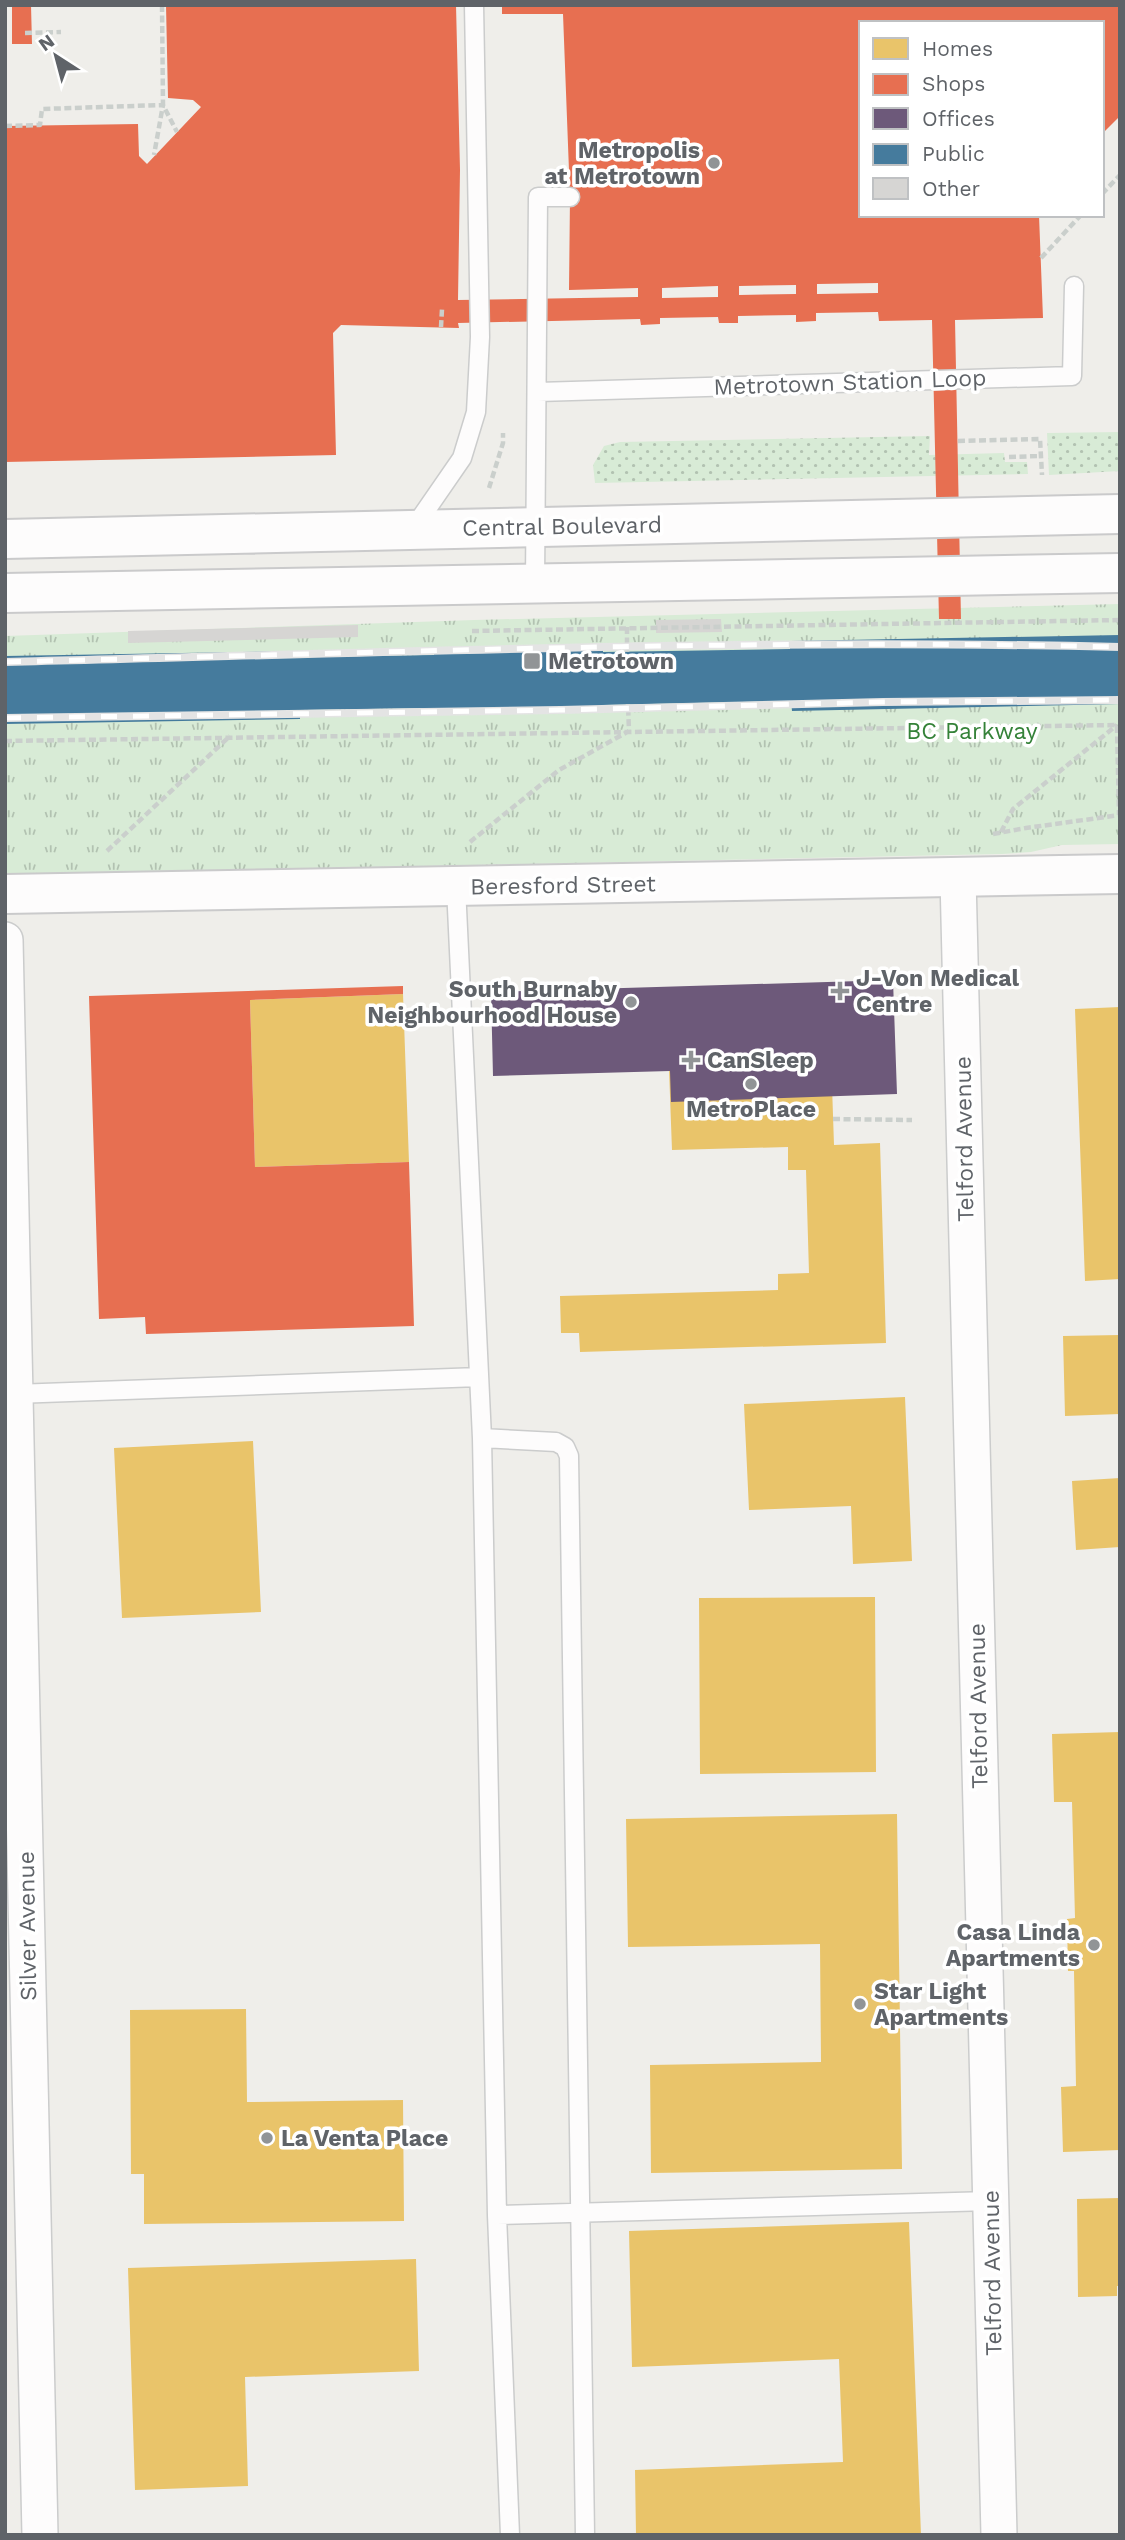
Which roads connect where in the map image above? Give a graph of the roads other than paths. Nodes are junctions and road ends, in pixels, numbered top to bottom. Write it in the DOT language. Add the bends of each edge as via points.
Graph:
graph roads {
  1 [pos="474,5"];
  2 [pos="569,197"];
  3 [pos="1074,286"];
  4 [pos="538,392"];
  5 [pos="1120,514"];
  6 [pos="536,527"];
  7 [pos="413,529"];
  8 [pos="66,538"];
  9 [pos="5,539"];
  10 [pos="1120,573"];
  11 [pos="535,583"];
  12 [pos="65,592"];
  13 [pos="5,593"];
  14 [pos="1120,874"];
  15 [pos="958,877"];
  16 [pos="456,887"];
  17 [pos="5,894"];
  18 [pos="5,940"];
  19 [pos="480,1377"];
  20 [pos="15,1394"];
  21 [pos="482,1438"];
  22 [pos="990,2201"];
  23 [pos="580,2212"];
  24 [pos="497,2215"];
  25 [pos="40,2535"];
  26 [pos="510,2535"];
  27 [pos="585,2535"];
  28 [pos="999,2535"];
  1 -- 7 [label="lane" via="480,325 476,412 462,458"];
  2 -- 4 [label="lane" via="538,197"];
  3 -- 4 [label="lane, Metrotown Station Loop" via="1072,376"];
  4 -- 6 [label="lane"];
  5 -- 6 [label="street, Central Boulevard"];
  6 -- 7 [label="street, Central Boulevard"];
  6 -- 11 [label="lane"];
  7 -- 8 [label="street, Central Boulevard"];
  8 -- 9 [label="street, Central Boulevard"];
  8 -- 12 [label="street"];
  10 -- 11 [label="street"];
  11 -- 12 [label="street"];
  12 -- 13 [label="street"];
  14 -- 15 [label="street, Beresford Street"];
  15 -- 16 [label="street, Beresford Street"];
  15 -- 22 [label="street, Telford Avenue"];
  16 -- 17 [label="street, Beresford Street"];
  16 -- 19 [label="lane"];
  18 -- 20 [label="street, Silver Avenue"];
  19 -- 20 [label="lane"];
  19 -- 21 [label="lane"];
  20 -- 25 [label="street, Silver Avenue"];
  21 -- 23 [label="lane" via="556,1442 569,1456"];
  21 -- 24 [label="lane"];
  22 -- 23 [label="lane"];
  22 -- 28 [label="street, Telford Avenue"];
  23 -- 24 [label="lane"];
  23 -- 27 [label="lane"];
  24 -- 26 [label="lane"];
}
